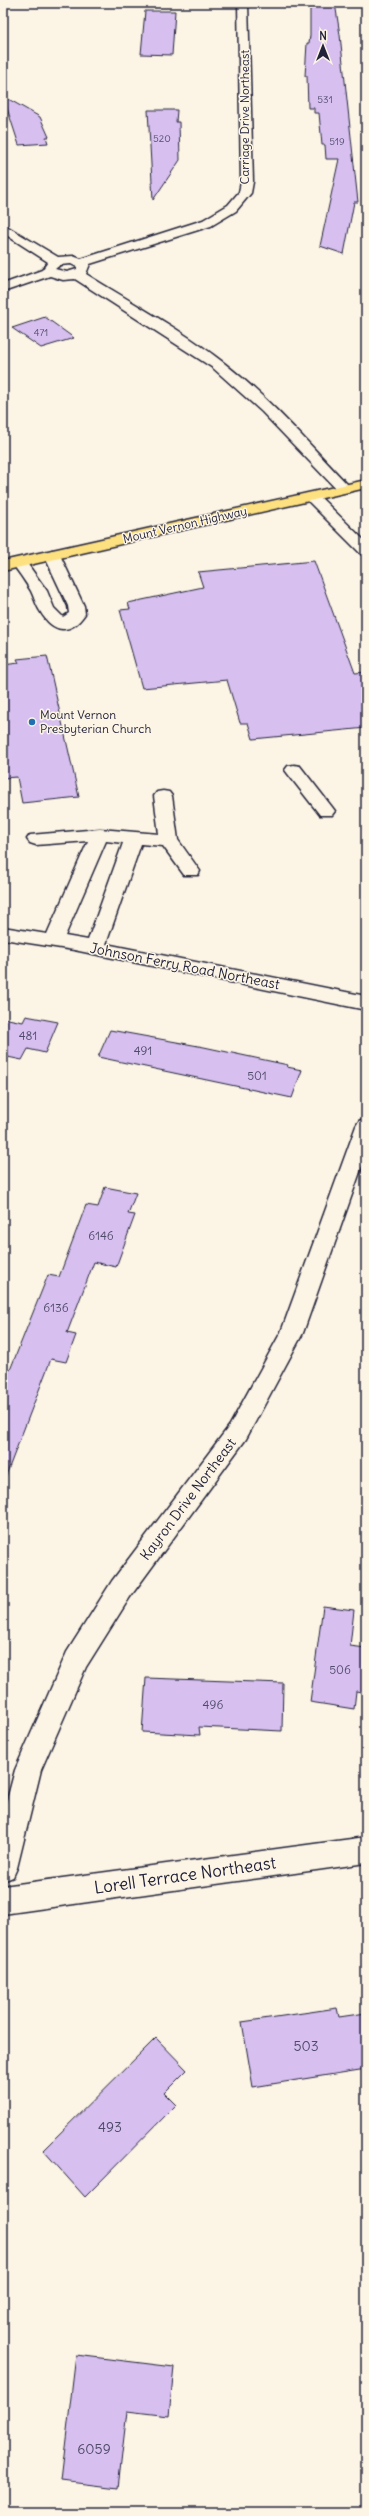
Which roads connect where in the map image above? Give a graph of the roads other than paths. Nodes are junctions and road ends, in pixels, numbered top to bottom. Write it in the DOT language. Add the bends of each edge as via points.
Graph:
graph roads {
  1 [pos="243,3"];
  2 [pos="3,228"];
  3 [pos="53,267"];
  4 [pos="79,268"];
  5 [pos="3,288"];
  6 [pos="366,484"];
  7 [pos="344,489"];
  8 [pos="312,497"];
  9 [pos="366,551"];
  10 [pos="52,555"];
  11 [pos="19,562"];
  12 [pos="3,566"];
  13 [pos="294,770"];
  14 [pos="163,796"];
  15 [pos="326,811"];
  16 [pos="100,835"];
  17 [pos="36,838"];
  18 [pos="134,838"];
  19 [pos="169,841"];
  20 [pos="191,871"];
  21 [pos="3,933"];
  22 [pos="54,940"];
  23 [pos="95,948"];
  24 [pos="366,1003"];
  25 [pos="366,1126"];
  26 [pos="366,1850"];
  27 [pos="3,1868"];
  28 [pos="3,1900"];
  1 -- 4 [label="street, Carriage Drive Northeast" via="247,182 245,194 232,208 207,223"];
  2 -- 3 [label="street"];
  3 -- 4 [label="street" via="73,260"];
  3 -- 5 [label="street"];
  4 -- 7 [label="street" via="218,366 259,401"];
  6 -- 7 [label="main road, Mount Vernon Highway"];
  7 -- 8 [label="main road, Mount Vernon Highway"];
  8 -- 9 [label="street"];
  8 -- 10 [label="main road, Mount Vernon Highway"];
  10 -- 11 [label="main road, Mount Vernon Highway"];
  10 -- 11 [label="street" via="76,606 77,614 63,626 47,610 39,591"];
  11 -- 12 [label="main road, Mount Vernon Highway"];
  13 -- 15 [label="street"];
  14 -- 19 [label="street"];
  16 -- 17 [label="street"];
  16 -- 18 [label="street"];
  16 -- 22 [label="street"];
  18 -- 19 [label="street"];
  18 -- 23 [label="street"];
  19 -- 20 [label="street"];
  21 -- 22 [label="street, Johnson Ferry Road Northeast"];
  22 -- 23 [label="street, Johnson Ferry Road Northeast"];
  23 -- 24 [label="street, Johnson Ferry Road Northeast"];
  25 -- 27 [label="street, Kayron Drive Northeast" via="292,1333 238,1432 121,1589 76,1660 28,1770"];
  26 -- 28 [label="street, Lorell Terrace Northeast"];
}
